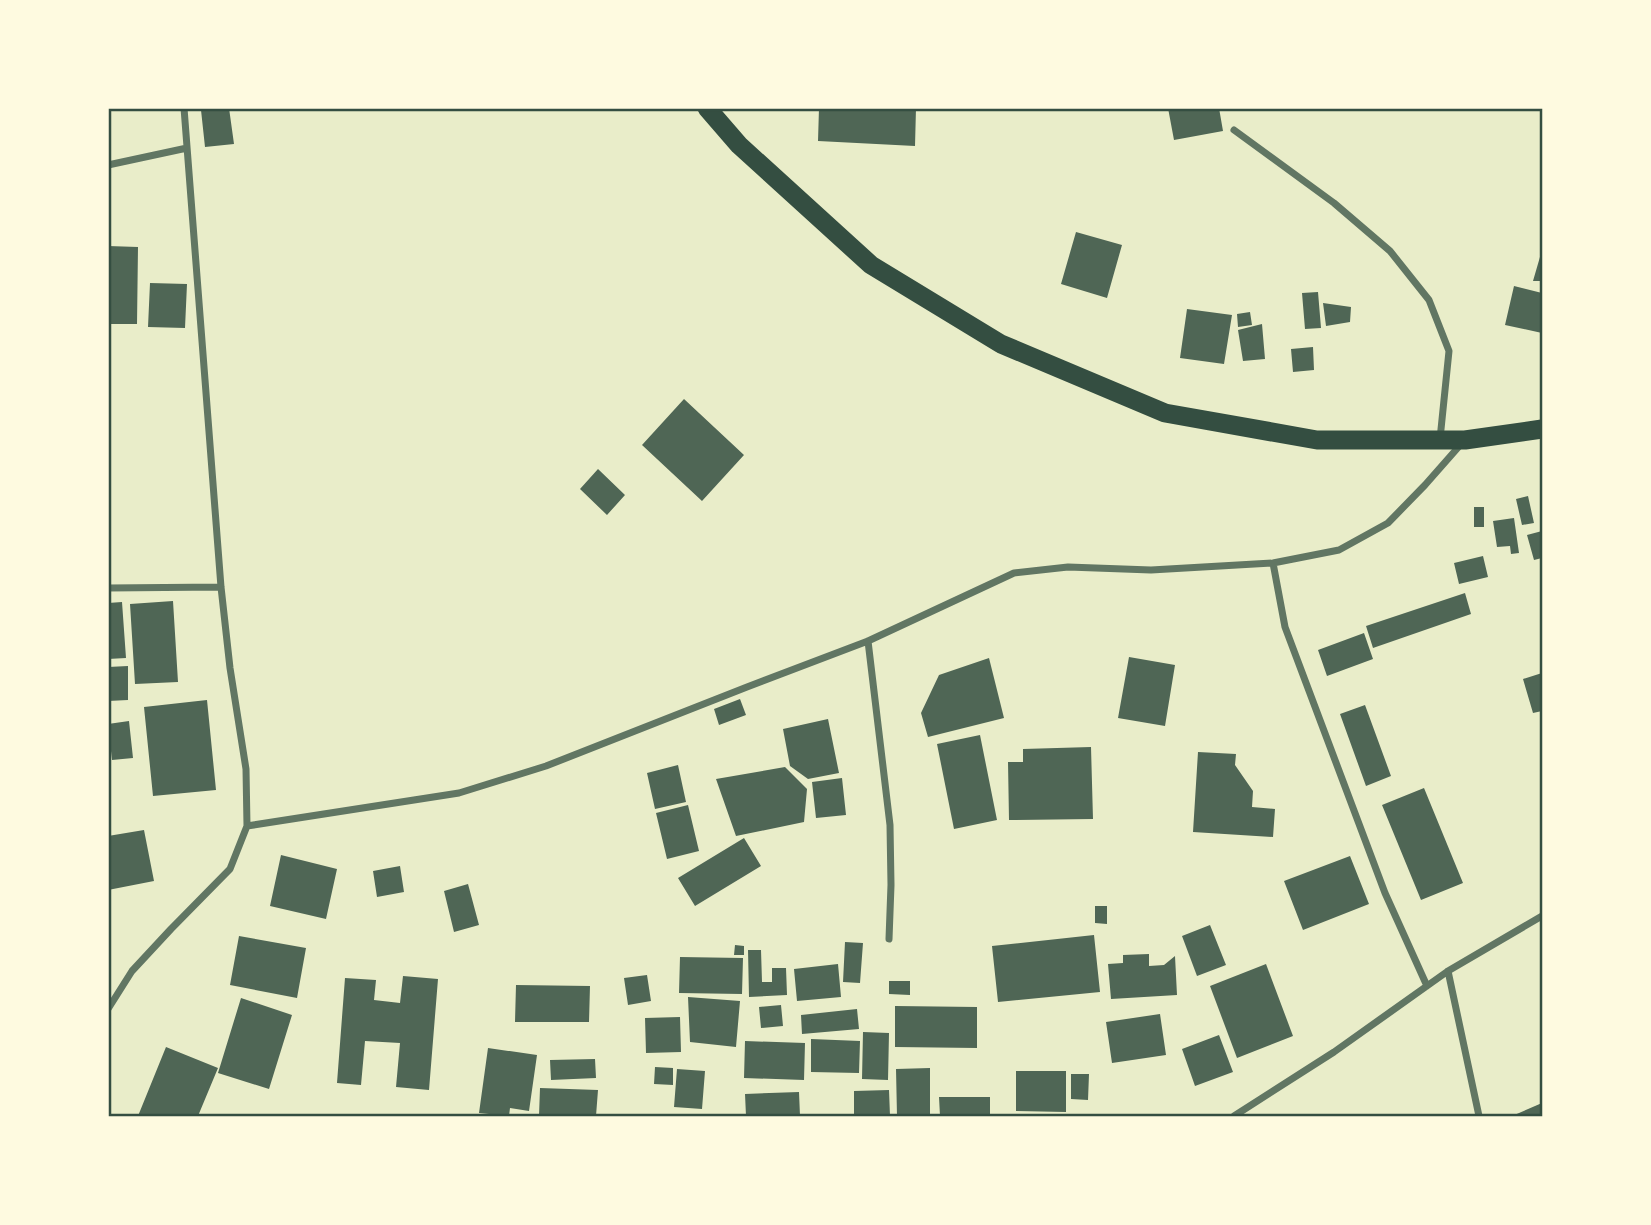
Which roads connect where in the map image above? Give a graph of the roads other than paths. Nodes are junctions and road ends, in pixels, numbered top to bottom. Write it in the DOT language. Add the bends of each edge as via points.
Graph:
graph roads {
  1 [pos="184,108"];
  2 [pos="707,108"];
  3 [pos="1234,130"];
  4 [pos="187,148"];
  5 [pos="108,165"];
  6 [pos="1542,429"];
  7 [pos="1440,440"];
  8 [pos="1465,440"];
  9 [pos="1273,563"];
  10 [pos="108,587"];
  11 [pos="221,587"];
  12 [pos="868,641"];
  13 [pos="247,826"];
  14 [pos="1542,916"];
  15 [pos="889,939"];
  16 [pos="1448,971"];
  17 [pos="1427,986"];
  18 [pos="108,1009"];
  19 [pos="1234,1116"];
  20 [pos="1479,1116"];
  1 -- 4 [label="street"];
  2 -- 7 [label="highway" via="739,145 871,265 1001,344 1165,413 1317,440"];
  3 -- 7 [label="street" via="1334,203 1390,251 1429,300 1448,351"];
  4 -- 5 [label="street"];
  4 -- 11 [label="street"];
  6 -- 8 [label="highway"];
  7 -- 8 [label="highway"];
  8 -- 9 [label="street" via="1388,523 1339,550"];
  9 -- 12 [label="street" via="1014,573"];
  9 -- 17 [label="street" via="1285,627 1385,893"];
  10 -- 11 [label="street"];
  11 -- 13 [label="street" via="246,769"];
  12 -- 13 [label="street" via="547,766 459,793"];
  12 -- 15 [label="street" via="890,825"];
  13 -- 18 [label="street" via="230,869 132,971"];
  14 -- 16 [label="street"];
  16 -- 17 [label="street"];
  16 -- 20 [label="street"];
  17 -- 19 [label="street"];
}
